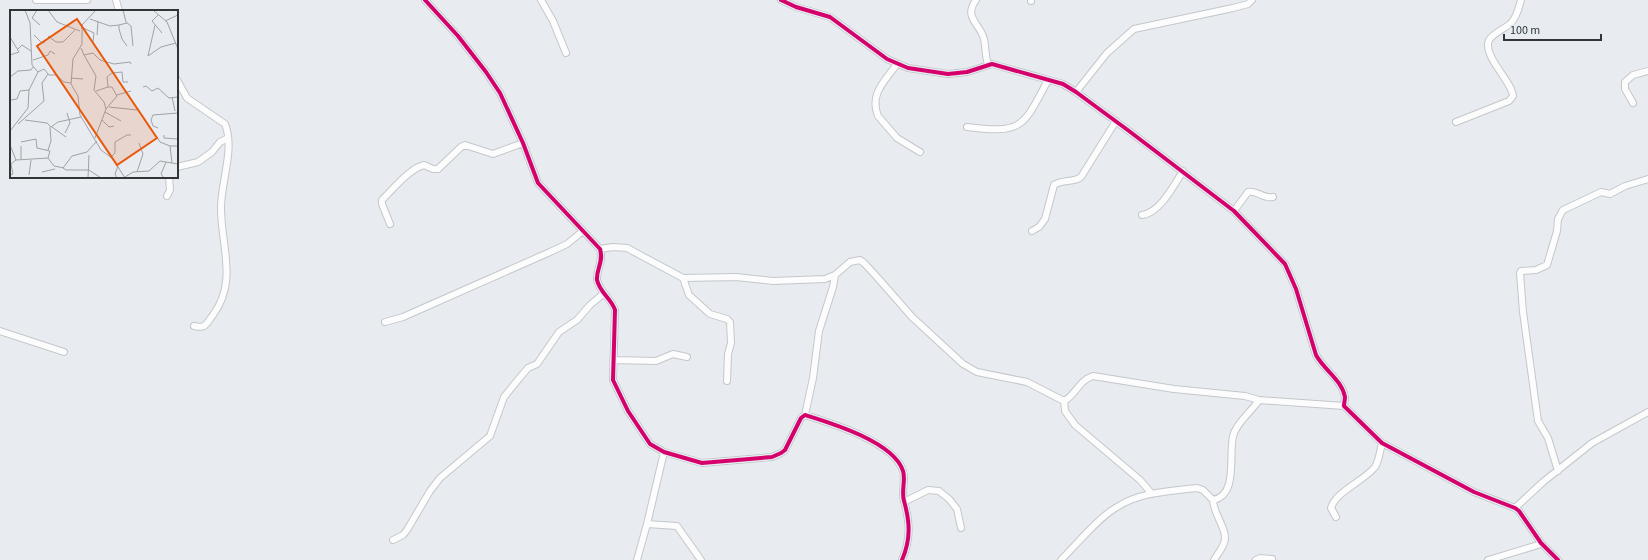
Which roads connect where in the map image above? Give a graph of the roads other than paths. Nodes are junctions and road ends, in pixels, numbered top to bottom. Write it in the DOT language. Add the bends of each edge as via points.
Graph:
graph roads {
  1 [pos="36,0"];
  2 [pos="87,0"];
  3 [pos="116,0"];
  4 [pos="425,0"];
  5 [pos="541,0"];
  6 [pos="781,0"];
  7 [pos="976,0"];
  8 [pos="1252,0"];
  9 [pos="1521,0"];
  10 [pos="119,10"];
  11 [pos="566,53"];
  12 [pos="897,64"];
  13 [pos="988,64"];
  14 [pos="1648,71"];
  15 [pos="1048,80"];
  16 [pos="178,82"];
  17 [pos="1076,92"];
  18 [pos="1633,103"];
  19 [pos="1116,121"];
  20 [pos="1456,122"];
  21 [pos="967,127"];
  22 [pos="228,138"];
  23 [pos="523,143"];
  24 [pos="920,152"];
  25 [pos="178,167"];
  26 [pos="1183,172"];
  27 [pos="169,178"];
  28 [pos="1648,179"];
  29 [pos="167,196"];
  30 [pos="1273,197"];
  31 [pos="1234,211"];
  32 [pos="1142,215"];
  33 [pos="390,224"];
  34 [pos="583,231"];
  35 [pos="1032,231"];
  36 [pos="600,249"];
  37 [pos="835,275"];
  38 [pos="683,278"];
  39 [pos="603,294"];
  40 [pos="385,322"];
  41 [pos="194,326"];
  42 [pos="0,331"];
  43 [pos="64,352"];
  44 [pos="686,357"];
  45 [pos="613,360"];
  46 [pos="727,380"];
  47 [pos="1064,400"];
  48 [pos="1259,400"];
  49 [pos="1344,406"];
  50 [pos="1648,412"];
  51 [pos="805,414"];
  52 [pos="1382,443"];
  53 [pos="664,452"];
  54 [pos="1558,471"];
  55 [pos="1152,494"];
  56 [pos="1213,500"];
  57 [pos="904,502"];
  58 [pos="1515,508"];
  59 [pos="1336,517"];
  60 [pos="647,524"];
  61 [pos="961,528"];
  62 [pos="393,540"];
  63 [pos="1541,543"];
  64 [pos="1272,559"];
  65 [pos="637,560"];
  66 [pos="700,560"];
  67 [pos="902,560"];
  68 [pos="1061,560"];
  69 [pos="1214,560"];
  70 [pos="1256,560"];
  71 [pos="1488,560"];
  72 [pos="1558,560"];
  1 -- 2 [label="street"];
  3 -- 10 [label="street"];
  4 -- 23 [label="street" via="486,72 500,93"];
  5 -- 11 [label="street"];
  6 -- 12 [label="street" via="830,17"];
  7 -- 13 [label="street" via="971,15 984,38"];
  8 -- 17 [label="street" via="1248,4 1233,8 1134,29 1107,53"];
  9 -- 20 [label="street" via="1513,21 1490,38 1489,44 1490,52 1513,96"];
  12 -- 13 [label="street" via="948,74 967,72"];
  12 -- 24 [label="street" via="876,94 876,111 897,138"];
  13 -- 15 [label="street"];
  14 -- 18 [label="street" via="1633,75 1625,82 1625,89"];
  15 -- 17 [label="street" via="1063,84"];
  15 -- 21 [label="street" via="1029,116 1017,126 990,129"];
  16 -- 22 [label="street" via="187,98 225,124"];
  17 -- 19 [label="street"];
  19 -- 26 [label="street"];
  19 -- 35 [label="street" via="1081,177 1078,180 1054,185 1045,219"];
  22 -- 25 [label="street" via="198,162"];
  22 -- 41 [label="street" via="229,154 221,208 226,254 226,288 220,303 205,326"];
  23 -- 33 [label="street" via="492,154 465,145 438,169 424,165 418,167 382,200"];
  23 -- 34 [label="street" via="538,183"];
  26 -- 31 [label="street"];
  26 -- 32 [label="street" via="1152,212"];
  27 -- 29 [label="street" via="170,190"];
  28 -- 54 [label="street" via="1610,194 1601,192 1563,210 1558,219 1547,265 1536,270 1521,271 1520,274 1538,421 1548,438"];
  30 -- 31 [label="street" via="1266,198 1250,191 1244,195"];
  31 -- 49 [label="street" via="1285,264 1296,289 1316,355 1336,380 1345,397"];
  34 -- 36 [label="street"];
  34 -- 40 [label="street" via="567,244 537,258 403,317"];
  36 -- 38 [label="street" via="613,246 627,248"];
  36 -- 39 [label="street" via="602,258 597,280"];
  37 -- 38 [label="street" via="825,279 773,281 736,277"];
  37 -- 47 [label="street" via="850,262 860,260 912,317 963,364 977,372 1027,382"];
  37 -- 51 [label="street" via="834,287 819,331"];
  38 -- 46 [label="street" via="689,295 710,314 730,322 731,343"];
  39 -- 45 [label="street" via="614,305 615,310"];
  39 -- 62 [label="street" via="577,320 554,337 537,364 528,368 508,393 490,436 440,478 407,530"];
  42 -- 43 [label="street"];
  44 -- 45 [label="street" via="672,354 656,361"];
  45 -- 53 [label="street" via="615,385 628,411 650,444"];
  47 -- 48 [label="street" via="1070,397 1082,382 1093,376"];
  47 -- 55 [label="street" via="1065,411 1076,425 1140,480"];
  48 -- 49 [label="street"];
  48 -- 56 [label="street" via="1234,433 1228,487 1221,496"];
  49 -- 52 [label="street"];
  50 -- 54 [label="street" via="1602,437"];
  51 -- 53 [label="street" via="785,450 772,457 702,463"];
  51 -- 57 [label="street" via="860,435 892,455 903,472"];
  52 -- 58 [label="street" via="1474,492"];
  52 -- 59 [label="street" via="1375,467 1332,505"];
  53 -- 60 [label="street"];
  54 -- 58 [label="street"];
  55 -- 56 [label="street" via="1200,488"];
  55 -- 68 [label="street" via="1111,511"];
  56 -- 69 [label="street" via="1213,508 1225,535 1224,544"];
  57 -- 61 [label="street" via="928,490 939,491 949,498 957,509"];
  57 -- 67 [label="street" via="910,532"];
  58 -- 63 [label="street"];
  60 -- 65 [label="street"];
  60 -- 66 [label="street" via="677,526"];
  63 -- 71 [label="street"];
  63 -- 72 [label="street"];
  64 -- 70 [label="street"];
}
